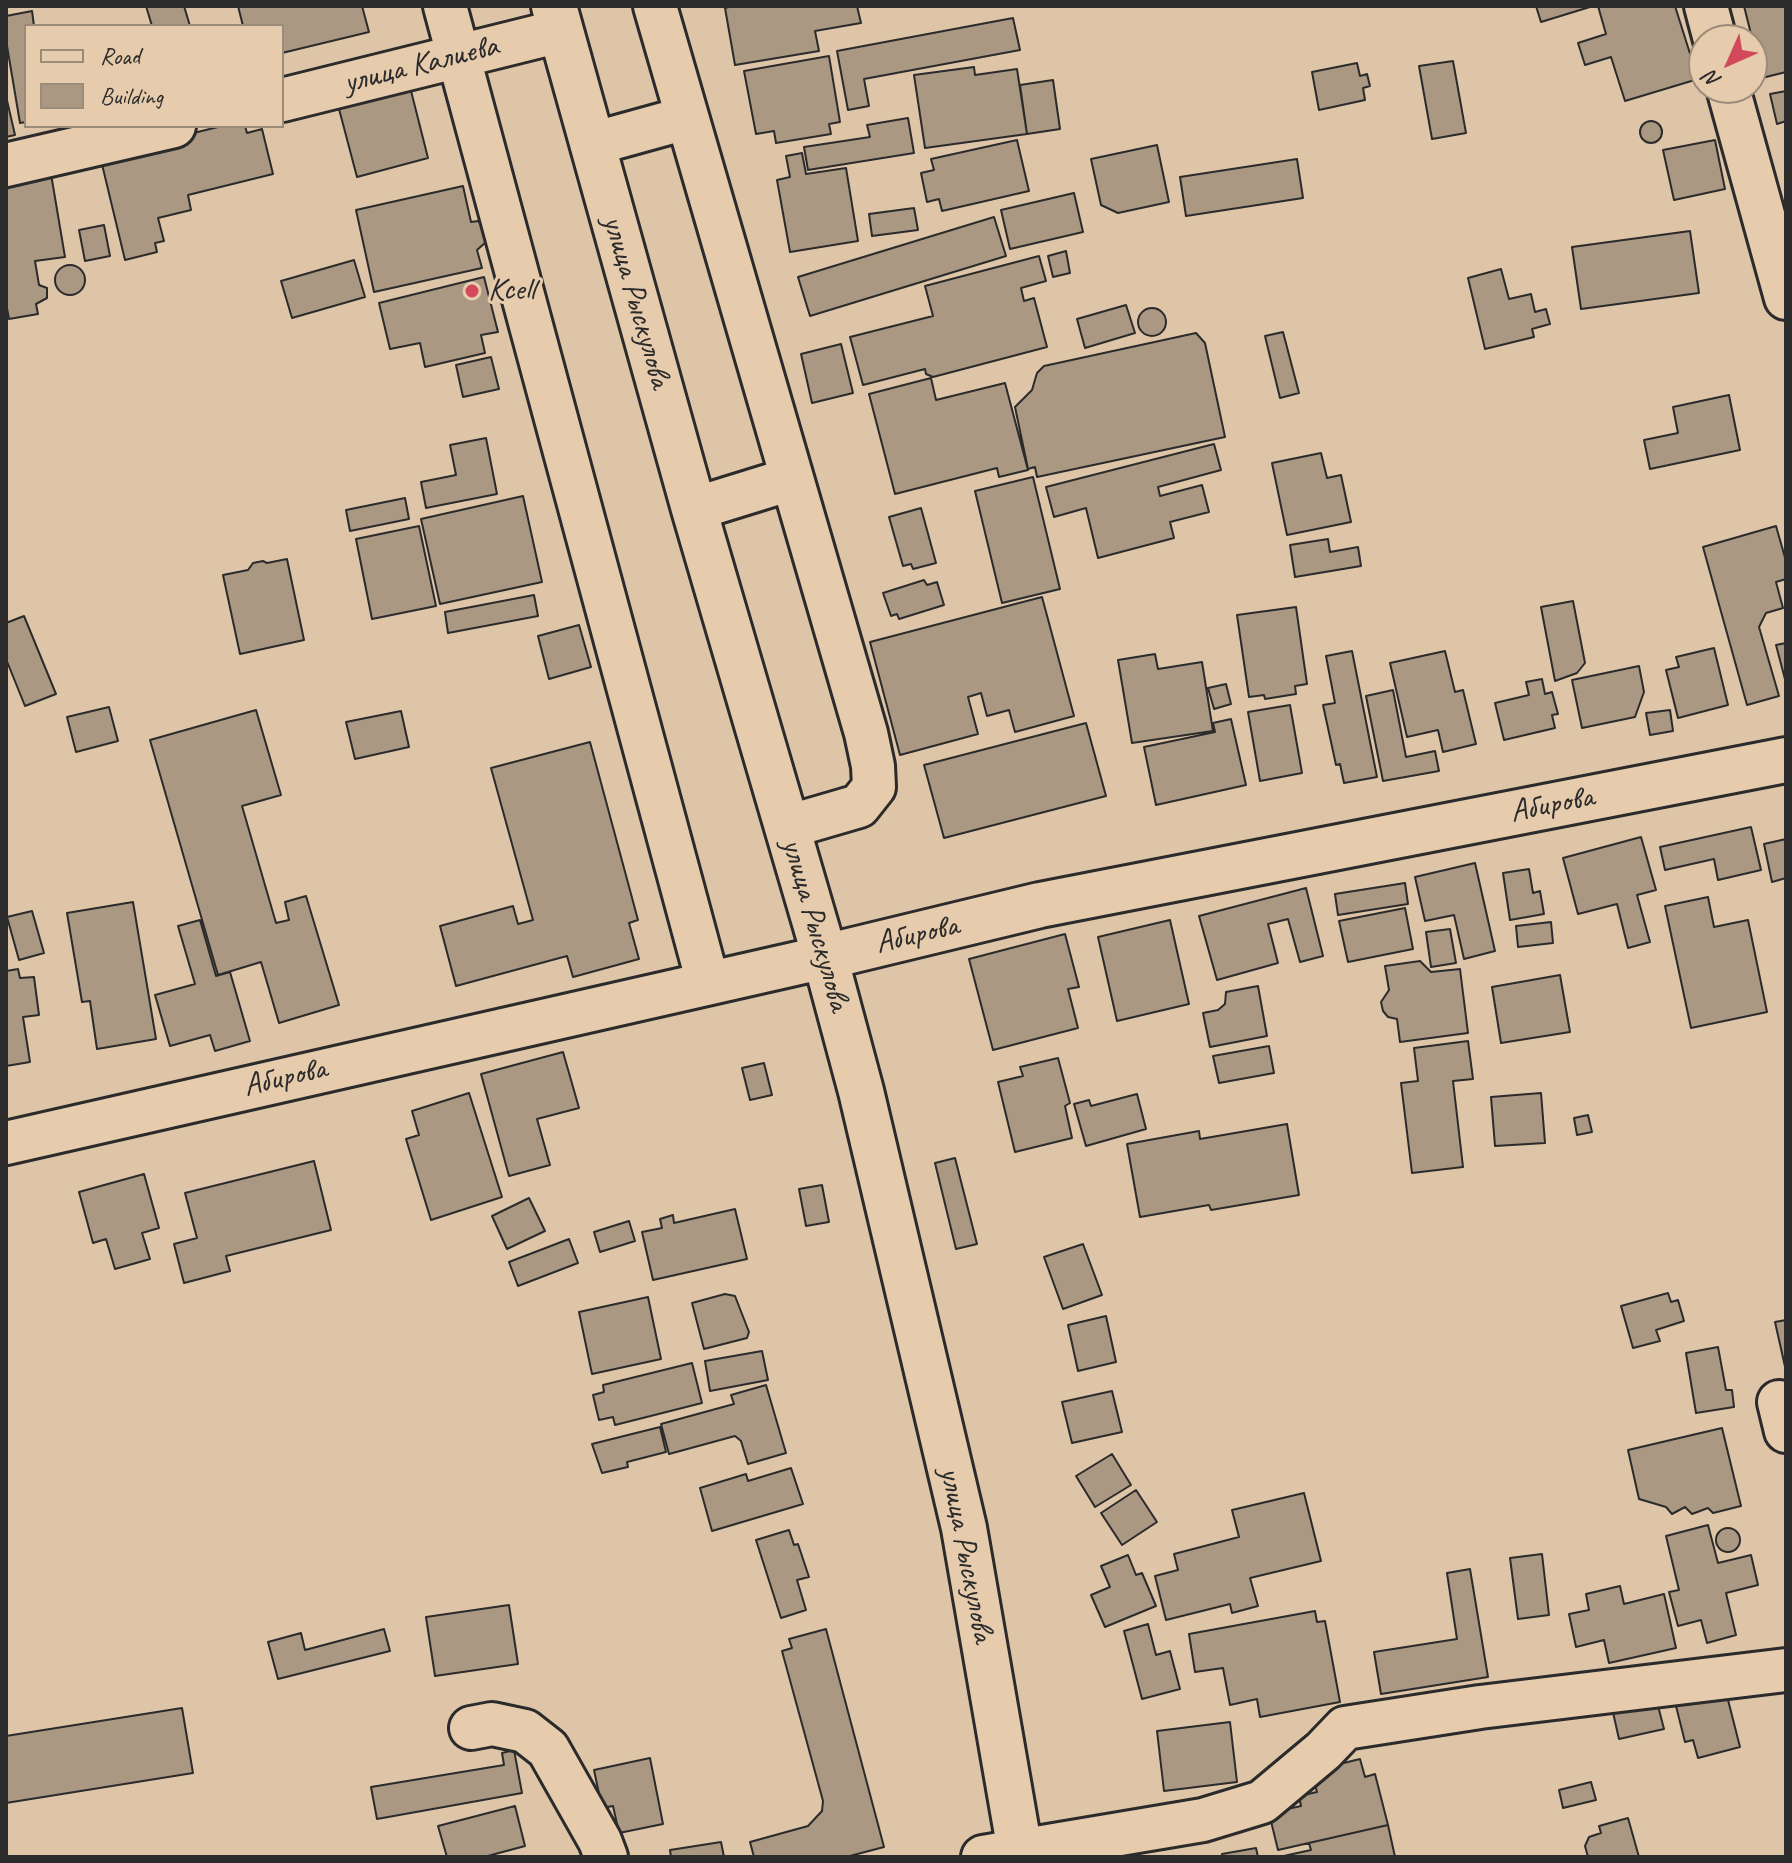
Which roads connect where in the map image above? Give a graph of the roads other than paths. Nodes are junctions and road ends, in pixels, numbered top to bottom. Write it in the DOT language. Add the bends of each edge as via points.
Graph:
graph roads {
  1 [pos="445,6"];
  2 [pos="655,6"];
  3 [pos="557,18"];
  4 [pos="459,56"];
  5 [pos="284,100"];
  6 [pos="1732,104"];
  7 [pos="686,118"];
  8 [pos="165,128"];
  9 [pos="592,144"];
  10 [pos="6,165"];
  11 [pos="1786,298"];
  12 [pos="791,479"];
  13 [pos="694,509"];
  14 [pos="1786,760"];
  15 [pos="787,827"];
  16 [pos="825,957"];
  17 [pos="708,983"];
  18 [pos="6,1143"];
  19 [pos="1786,1670"];
  20 [pos="471,1728"];
  21 [pos="1008,1854"];
  22 [pos="606,1857"];
  1 -- 4 [label="street"];
  2 -- 7 [label="street"];
  3 -- 4 [label="street, улица Калиева"];
  3 -- 9 [label="main road, улица Рыскулова"];
  4 -- 5 [label="street, улица Калиева"];
  4 -- 17 [label="street"];
  6 -- 11 [label="street"];
  7 -- 9 [label="street"];
  7 -- 12 [label="street"];
  8 -- 10 [label="street"];
  9 -- 13 [label="main road, улица Рыскулова"];
  12 -- 13 [label="street"];
  12 -- 15 [label="street" via="866,733 874,787 859,806"];
  13 -- 15 [label="main road, улица Рыскулова"];
  14 -- 16 [label="main road, Абирова" via="1040,905"];
  15 -- 16 [label="main road, улица Рыскулова"];
  16 -- 17 [label="street, Абирова"];
  16 -- 21 [label="main road, улица Рыскулова" via="964,1528"];
  17 -- 18 [label="street, Абирова"];
  19 -- 21 [label="street" via="1345,1728 1262,1802 1203,1820"];
  20 -- 22 [label="street" via="492,1724 525,1731 548,1749"];
}
